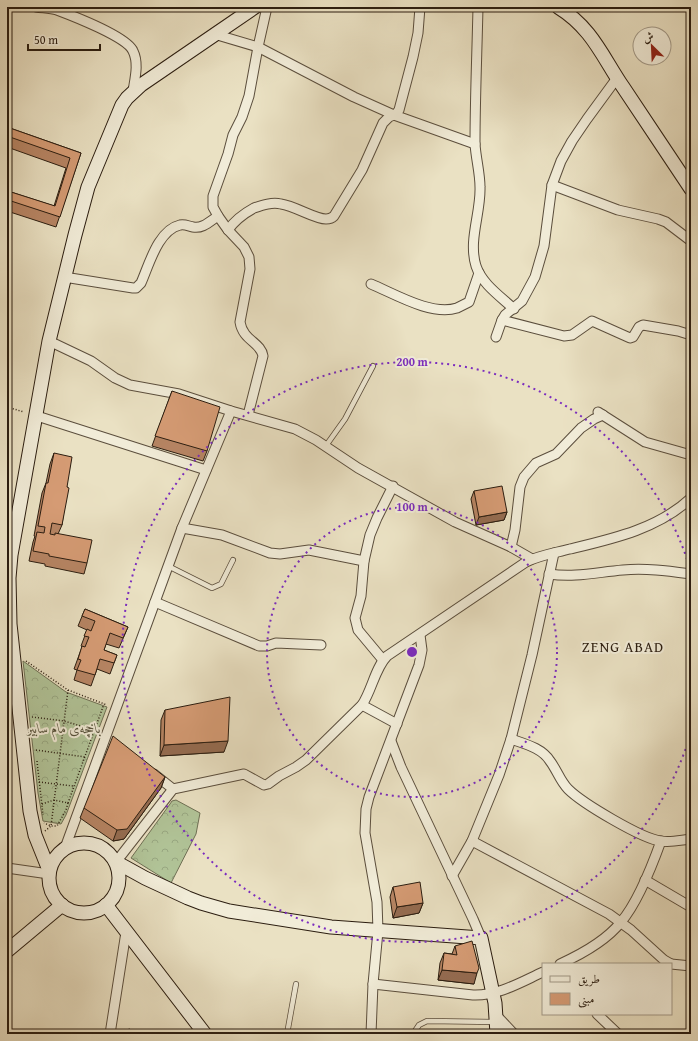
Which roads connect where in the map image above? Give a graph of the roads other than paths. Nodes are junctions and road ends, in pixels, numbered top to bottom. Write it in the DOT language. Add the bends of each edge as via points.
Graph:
graph roads {
  1 [pos="36,7"];
  2 [pos="255,7"];
  3 [pos="267,7"];
  4 [pos="420,7"];
  5 [pos="478,7"];
  6 [pos="558,7"];
  7 [pos="214,34"];
  8 [pos="258,47"];
  9 [pos="617,78"];
  10 [pos="134,91"];
  11 [pos="394,115"];
  12 [pos="475,144"];
  13 [pos="552,185"];
  14 [pos="691,190"];
  15 [pos="218,216"];
  16 [pos="228,230"];
  17 [pos="691,241"];
  18 [pos="479,273"];
  19 [pos="64,277"];
  20 [pos="371,284"];
  21 [pos="514,309"];
  22 [pos="502,320"];
  23 [pos="691,335"];
  24 [pos="496,337"];
  25 [pos="49,341"];
  26 [pos="373,366"];
  27 [pos="231,411"];
  28 [pos="248,415"];
  29 [pos="36,416"];
  30 [pos="325,447"];
  31 [pos="691,455"];
  32 [pos="206,470"];
  33 [pos="393,486"];
  34 [pos="691,498"];
  35 [pos="182,528"];
  36 [pos="511,547"];
  37 [pos="554,554"];
  38 [pos="532,559"];
  39 [pos="233,560"];
  40 [pos="364,561"];
  41 [pos="168,566"];
  42 [pos="549,574"];
  43 [pos="691,574"];
  44 [pos="155,602"];
  45 [pos="420,635"];
  46 [pos="321,645"];
  47 [pos="383,660"];
  48 [pos="362,705"];
  49 [pos="397,724"];
  50 [pos="511,739"];
  51 [pos="391,741"];
  52 [pos="148,770"];
  53 [pos="172,789"];
  54 [pos="691,840"];
  55 [pos="472,841"];
  56 [pos="661,841"];
  57 [pos="65,848"];
  58 [pos="116,862"];
  59 [pos="7,868"];
  60 [pos="49,872"];
  61 [pos="452,876"];
  62 [pos="645,880"];
  63 [pos="62,905"];
  64 [pos="106,905"];
  65 [pos="691,907"];
  66 [pos="621,922"];
  67 [pos="378,931"];
  68 [pos="126,932"];
  69 [pos="481,938"];
  70 [pos="7,951"];
  71 [pos="562,963"];
  72 [pos="669,963"];
  73 [pos="672,964"];
  74 [pos="691,966"];
  75 [pos="542,972"];
  76 [pos="296,984"];
  77 [pos="373,984"];
  78 [pos="493,993"];
  79 [pos="598,1015"];
  80 [pos="497,1024"];
  81 [pos="110,1034"];
  82 [pos="203,1034"];
  83 [pos="287,1034"];
  84 [pos="371,1034"];
  85 [pos="413,1034"];
  86 [pos="514,1034"];
  87 [pos="618,1034"];
  1 -- 10 [label="street" via="56,10 125,41 133,50 137,62"];
  2 -- 7 [label="street"];
  3 -- 8 [label="street"];
  4 -- 11 [label="street" via="414,57 398,110"];
  5 -- 12 [label="street"];
  6 -- 9 [label="street" via="580,24 596,42"];
  7 -- 8 [label="street"];
  7 -- 10 [label="street"];
  8 -- 11 [label="street"];
  8 -- 15 [label="street" via="248,101 233,135 213,196 213,207"];
  9 -- 13 [label="street" via="572,141"];
  9 -- 14 [label="street"];
  10 -- 19 [label="street" via="118,113 88,188"];
  11 -- 12 [label="street"];
  11 -- 16 [label="street" via="383,123 362,170 332,218 323,219 289,206 270,203 242,215"];
  12 -- 18 [label="street" via="480,186 474,230 474,253"];
  13 -- 17 [label="street" via="618,210 666,222"];
  13 -- 21 [label="street" via="540,262 525,297"];
  15 -- 16 [label="street"];
  15 -- 19 [label="street" via="201,226 183,225 170,230 157,246 141,283 136,288"];
  16 -- 28 [label="street" via="247,252 250,263 240,317 241,327 245,336 261,349 263,356"];
  18 -- 20 [label="street" via="469,302 457,308 440,309 421,305"];
  18 -- 21 [label="street"];
  19 -- 25 [label="street"];
  21 -- 22 [label="street"];
  22 -- 23 [label="street" via="564,336 572,335 592,321 630,338 644,325"];
  22 -- 24 [label="street"];
  25 -- 27 [label="street" via="91,361 126,383 179,394"];
  25 -- 29 [label="street"];
  26 -- 30 [label="lane" via="345,419"];
  27 -- 28 [label="street"];
  27 -- 32 [label="street"];
  28 -- 30 [label="street" via="295,429"];
  29 -- 32 [label="street"];
  29 -- 60 [label="street" via="11,555 9,601 12,652 30,811 36,839"];
  30 -- 33 [label="street"];
  31 -- 36 [label="street" via="645,442 600,413 556,454 536,463 524,477 520,486"];
  32 -- 35 [label="street"];
  33 -- 36 [label="street" via="455,522"];
  33 -- 40 [label="street" via="373,527"];
  34 -- 37 [label="street" via="672,513 630,533"];
  35 -- 40 [label="street" via="222,535 270,553 309,550"];
  35 -- 41 [label="street"];
  36 -- 38 [label="street"];
  37 -- 38 [label="street"];
  37 -- 42 [label="street"];
  38 -- 45 [label="street"];
  39 -- 41 [label="lane" via="221,584 212,588"];
  40 -- 47 [label="street" via="363,584 355,618 361,633"];
  41 -- 44 [label="street"];
  42 -- 43 [label="street" via="573,576 637,569"];
  42 -- 50 [label="street"];
  44 -- 46 [label="street" via="259,646 276,643"];
  44 -- 57 [label="street" via="116,708 109,738"];
  45 -- 47 [label="street"];
  45 -- 49 [label="street" via="421,658"];
  47 -- 48 [label="street"];
  48 -- 49 [label="street"];
  48 -- 53 [label="street" via="306,760 268,784 261,785 244,774"];
  49 -- 51 [label="street"];
  50 -- 55 [label="street"];
  50 -- 56 [label="street" via="547,756 568,788 587,804 646,837"];
  51 -- 61 [label="street"];
  51 -- 67 [label="street" via="369,797 365,821 366,845 377,902"];
  52 -- 53 [label="street"];
  53 -- 58 [label="street"];
  54 -- 56 [label="street"];
  55 -- 61 [label="street"];
  55 -- 66 [label="street"];
  56 -- 62 [label="street"];
  57 -- 58 [label="street" via="84,842 94,844 103,848"];
  57 -- 60 [label="street" via="52,861"];
  58 -- 64 [label="street" via="118,885 114,896"];
  58 -- 67 [label="street" via="194,901 215,907 308,924"];
  59 -- 60 [label="street"];
  60 -- 63 [label="street" via="51,891"];
  61 -- 69 [label="street"];
  62 -- 65 [label="street"];
  62 -- 66 [label="street"];
  63 -- 64 [label="street" via="72,911 84,913"];
  63 -- 70 [label="street"];
  64 -- 68 [label="street"];
  66 -- 71 [label="street" via="598,943"];
  66 -- 72 [label="street"];
  67 -- 69 [label="street"];
  67 -- 77 [label="street"];
  68 -- 81 [label="street"];
  68 -- 82 [label="street"];
  69 -- 78 [label="street"];
  73 -- 74 [label="street"];
  75 -- 78 [label="street"];
  76 -- 83 [label="lane"];
  77 -- 78 [label="street" via="473,994"];
  77 -- 84 [label="street"];
  78 -- 80 [label="street"];
  79 -- 87 [label="street"];
  80 -- 85 [label="lane" via="427,1021 419,1025"];
  80 -- 86 [label="street"];
}
